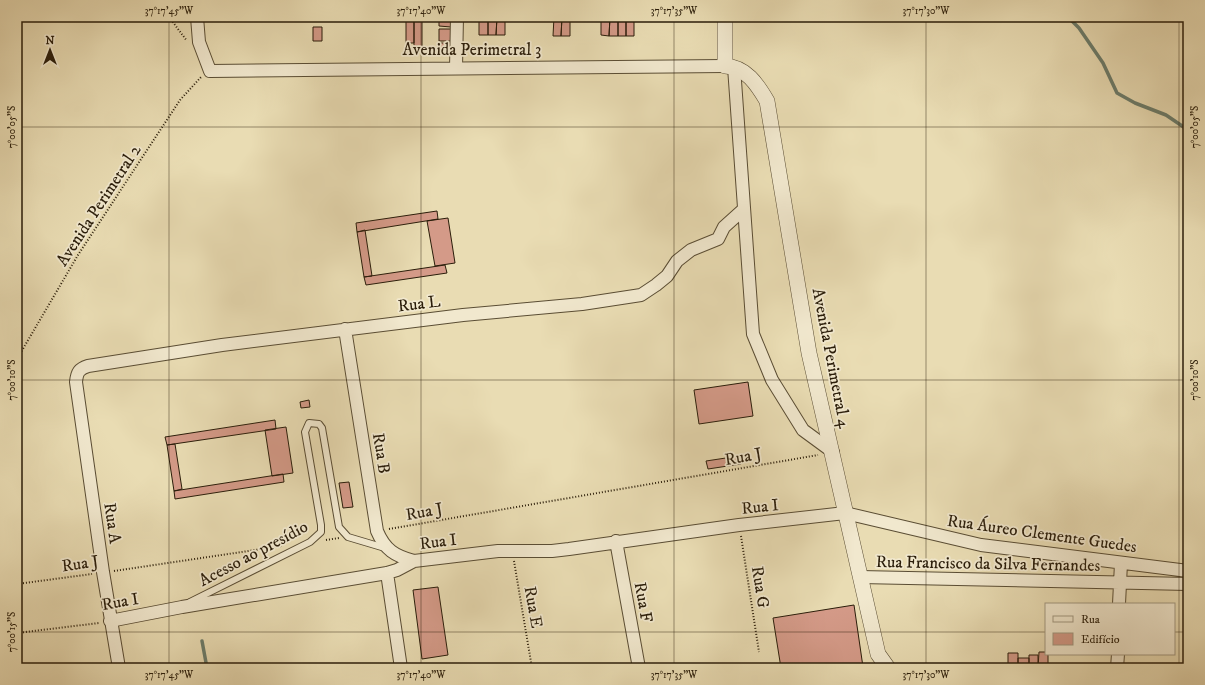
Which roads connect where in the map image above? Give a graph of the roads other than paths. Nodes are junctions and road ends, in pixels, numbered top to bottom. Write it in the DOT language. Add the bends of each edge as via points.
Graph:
graph roads {
  1 [pos="197,17"];
  2 [pos="457,17"];
  3 [pos="725,17"];
  4 [pos="734,17"];
  5 [pos="729,66"];
  6 [pos="456,68"];
  7 [pos="744,209"];
  8 [pos="346,330"];
  9 [pos="76,382"];
  10 [pos="833,452"];
  11 [pos="845,513"];
  12 [pos="616,541"];
  13 [pos="386,549"];
  14 [pos="414,561"];
  15 [pos="1121,563"];
  16 [pos="1188,571"];
  17 [pos="387,573"];
  18 [pos="860,577"];
  19 [pos="1120,583"];
  20 [pos="1188,584"];
  21 [pos="1119,603"];
  22 [pos="182,607"];
  23 [pos="110,621"];
  24 [pos="1118,655"];
  25 [pos="879,661"];
  26 [pos="119,668"];
  27 [pos="401,668"];
  28 [pos="639,668"];
  29 [pos="888,668"];
  30 [pos="1117,668"];
  1 -- 6 [label="street, Avenida Perimetral 3" via="199,42 210,71"];
  2 -- 6 [label="street"];
  3 -- 5 [label="street"];
  4 -- 5 [label="street"];
  5 -- 6 [label="street, Avenida Perimetral 3"];
  5 -- 7 [label="street"];
  5 -- 10 [label="street, Avenida Perimetral 4" via="751,78 767,101 809,353"];
  7 -- 8 [label="street, Rua L" via="724,227 718,239 691,250 677,261 656,286 641,295"];
  7 -- 10 [label="street" via="753,334 772,380 803,430"];
  8 -- 9 [label="street, Rua L" via="166,353 88,366 81,368 77,373"];
  8 -- 13 [label="street, Rua B" via="377,532"];
  9 -- 23 [label="street, Rua A"];
  10 -- 11 [label="street, Avenida Perimetral 4"];
  11 -- 12 [label="street, Rua I"];
  11 -- 15 [label="street, Rua Áureo Clemente Guedes" via="981,545"];
  11 -- 18 [label="street, Avenida Perimetral 4"];
  12 -- 14 [label="street, Rua I" via="552,551 512,550"];
  12 -- 28 [label="street, Rua F"];
  13 -- 14 [label="street"];
  13 -- 22 [label="lane, Acesso ao presídio" via="348,537 342,532 336,520 322,428 319,424 309,423 305,432 321,532 310,542 207,592"];
  14 -- 17 [label="street, Rua I"];
  15 -- 16 [label="street, Rua Áureo Clemente Guedes"];
  15 -- 19 [label="street"];
  17 -- 22 [label="street, Rua I"];
  17 -- 27 [label="street"];
  18 -- 19 [label="street, Rua Francisco da Silva Fernandes"];
  18 -- 25 [label="street, Avenida Perimetral 4"];
  19 -- 20 [label="street, Rua Francisco da Silva Fernandes"];
  19 -- 21 [label="street"];
  22 -- 23 [label="street, Rua I"];
  23 -- 26 [label="street, Rua A"];
  24 -- 30 [label="street"];
  25 -- 29 [label="street"];
}
